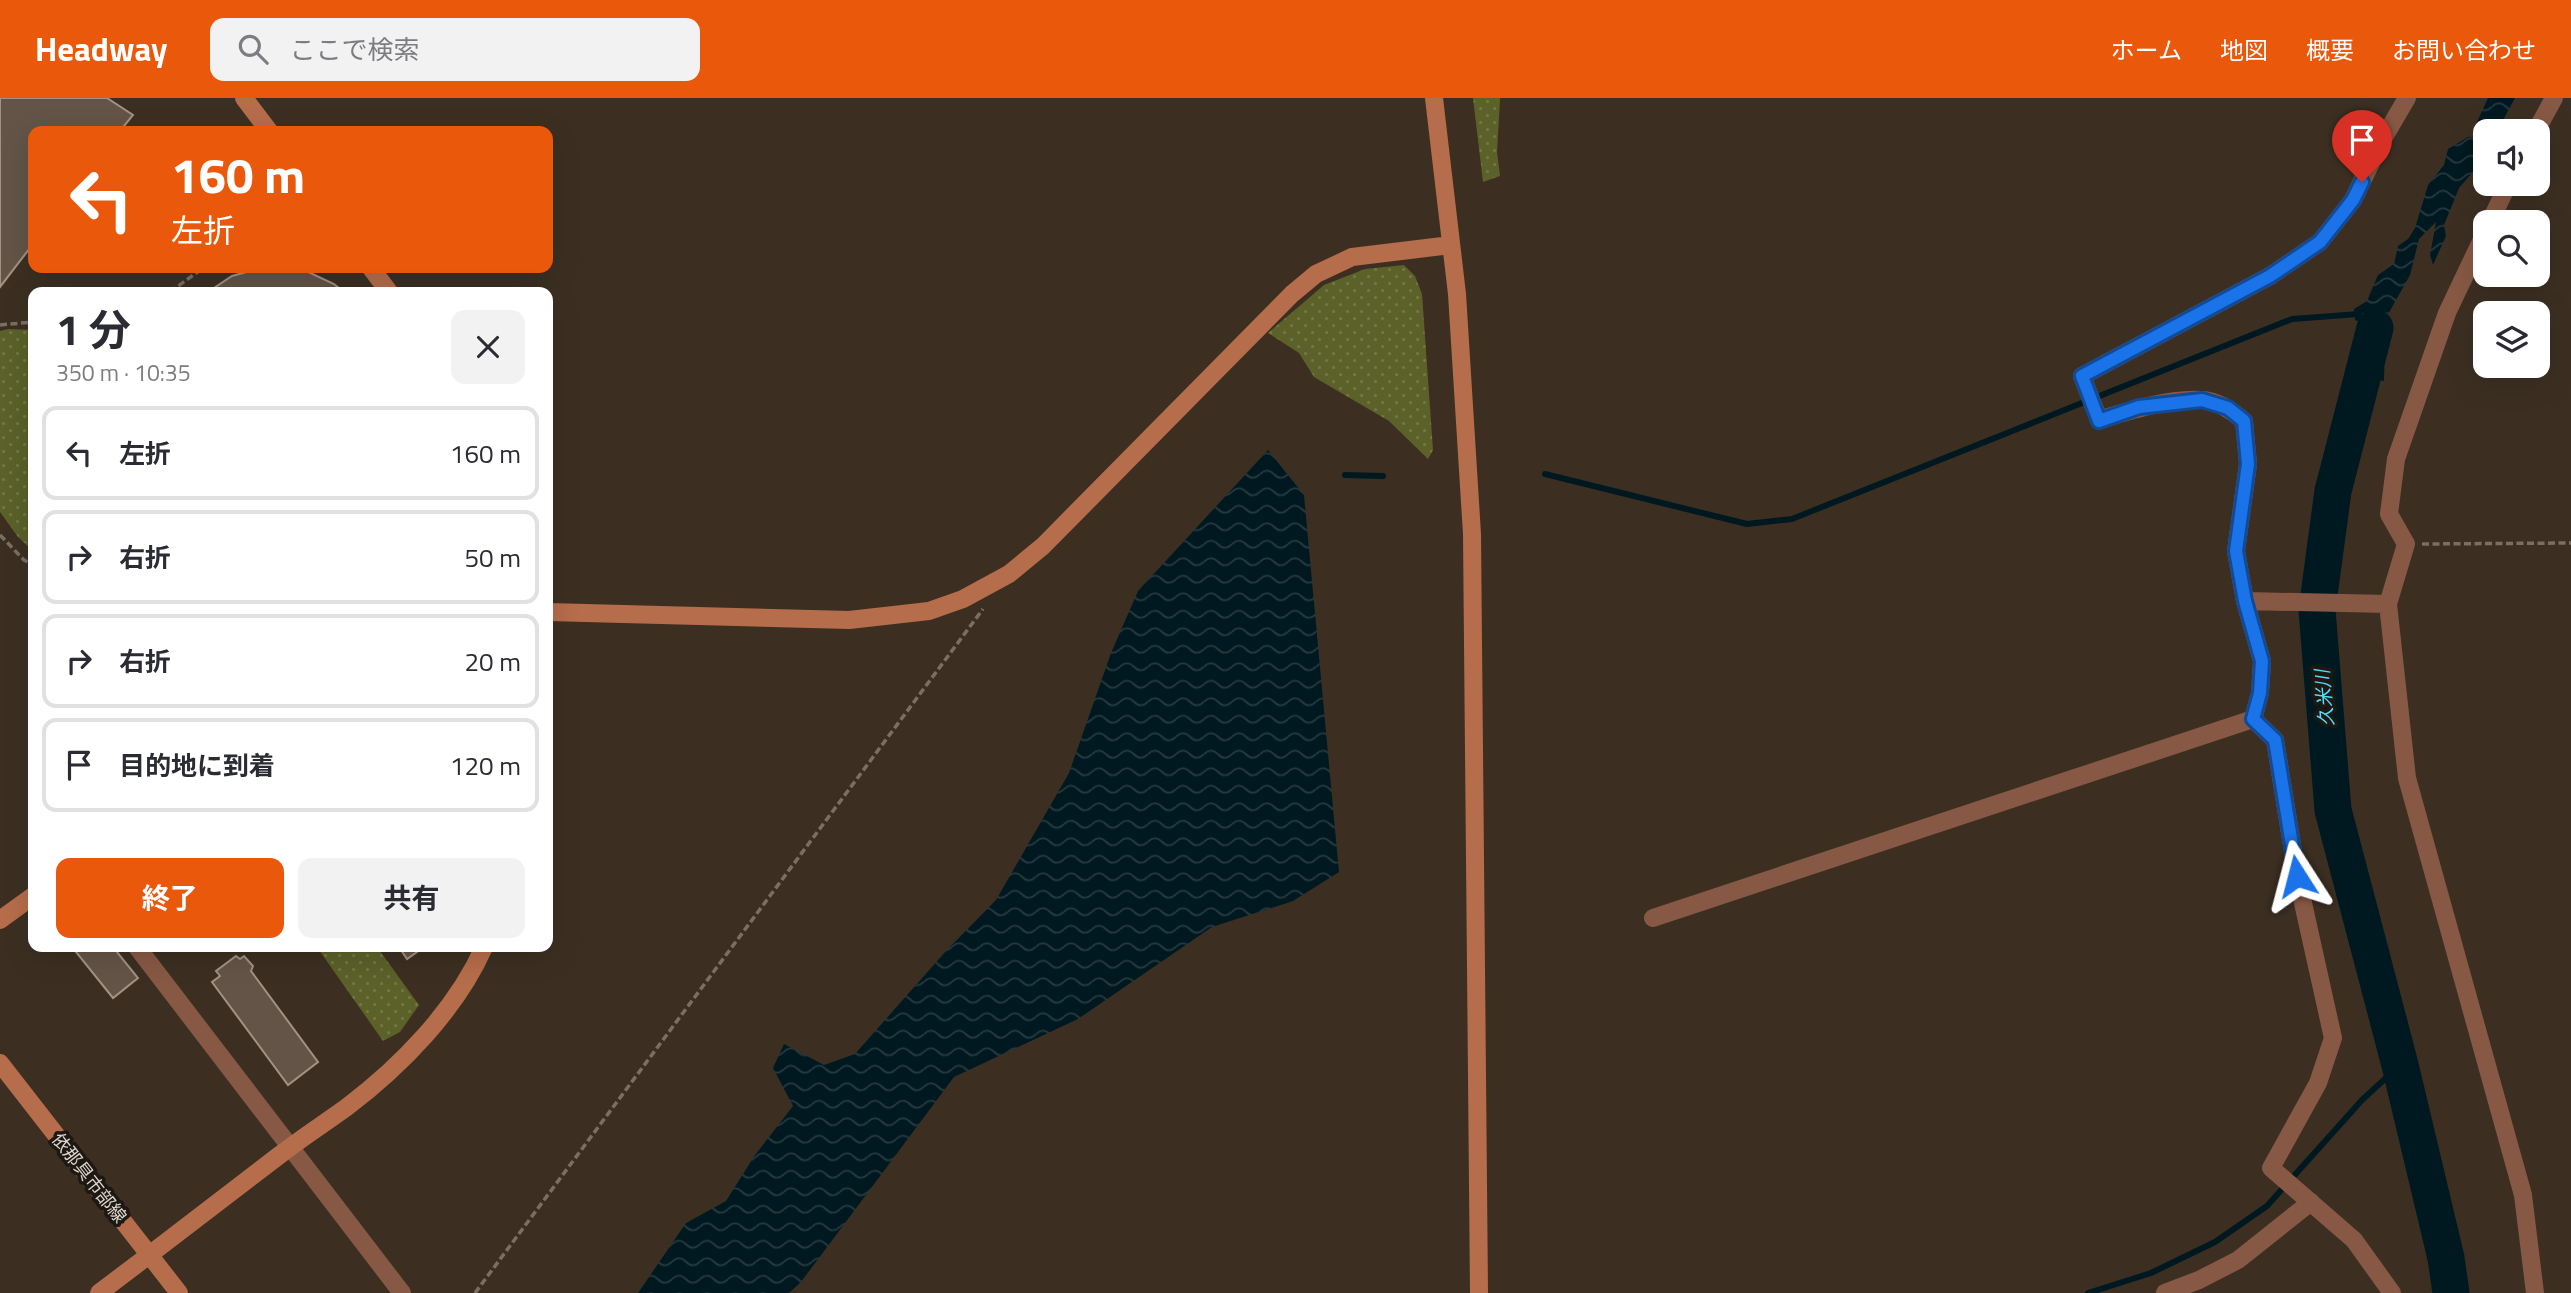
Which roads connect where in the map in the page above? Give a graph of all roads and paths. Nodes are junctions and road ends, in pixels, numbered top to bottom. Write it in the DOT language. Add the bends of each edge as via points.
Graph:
graph roads {
  1 [pos="244,98"];
  2 [pos="1434,98"];
  3 [pos="2407,98"];
  4 [pos="2554,98"];
  5 [pos="2543,119"];
  6 [pos="265,126"];
  7 [pos="1451,245"];
  8 [pos="2473,258"];
  9 [pos="196,273"];
  10 [pos="177,287"];
  11 [pos="28,322"];
  12 [pos="0,325"];
  13 [pos="0,535"];
  14 [pos="2571,543"];
  15 [pos="2406,544"];
  16 [pos="28,562"];
  17 [pos="2254,602"];
  18 [pos="2388,604"];
  19 [pos="984,608"];
  20 [pos="553,612"];
  21 [pos="2253,719"];
  22 [pos="28,899"];
  23 [pos="1653,918"];
  24 [pos="0,920"];
  25 [pos="141,952"];
  26 [pos="482,952"];
  27 [pos="0,1063"];
  28 [pos="290,1147"];
  29 [pos="2308,1200"];
  30 [pos="150,1255"];
  31 [pos="99,1293"];
  32 [pos="179,1293"];
  33 [pos="402,1293"];
  34 [pos="475,1293"];
  35 [pos="1479,1293"];
  36 [pos="2165,1293"];
  37 [pos="2392,1293"];
  38 [pos="2535,1293"];
  1 -- 6 [label="street"];
  2 -- 7 [label="street"];
  3 -- 17 [label="street" via="2353,200 2320,242 2270,276 2082,376 2099,421 2139,407 2202,400 2228,408 2244,421 2248,464 2236,551"];
  4 -- 5 [label="street"];
  7 -- 20 [label="street" via="1352,257 1316,274 1044,546 1009,575 963,599 929,611 849,620"];
  7 -- 35 [label="street" via="1472,534"];
  8 -- 15 [label="street" via="2447,313 2396,459 2389,514"];
  9 -- 10 [label="path"];
  11 -- 12 [label="path"];
  13 -- 16 [label="path"];
  14 -- 15 [label="path"];
  15 -- 18 [label="street"];
  17 -- 18 [label="street"];
  17 -- 21 [label="street" via="2262,661"];
  18 -- 38 [label="street" via="2407,778 2523,1195"];
  19 -- 34 [label="path"];
  21 -- 23 [label="street"];
  21 -- 29 [label="street" via="2275,740 2297,876 2333,1038 2318,1083 2271,1168"];
  22 -- 24 [label="street"];
  25 -- 28 [label="street"];
  26 -- 28 [label="street" via="442,1014 405,1056 349,1106"];
  27 -- 30 [label="street, 依那具市部線"];
  28 -- 30 [label="street"];
  28 -- 33 [label="street"];
  29 -- 36 [label="street" via="2238,1260"];
  29 -- 37 [label="street" via="2354,1240"];
  30 -- 31 [label="street"];
  30 -- 32 [label="street, 依那具市部線"];
}
